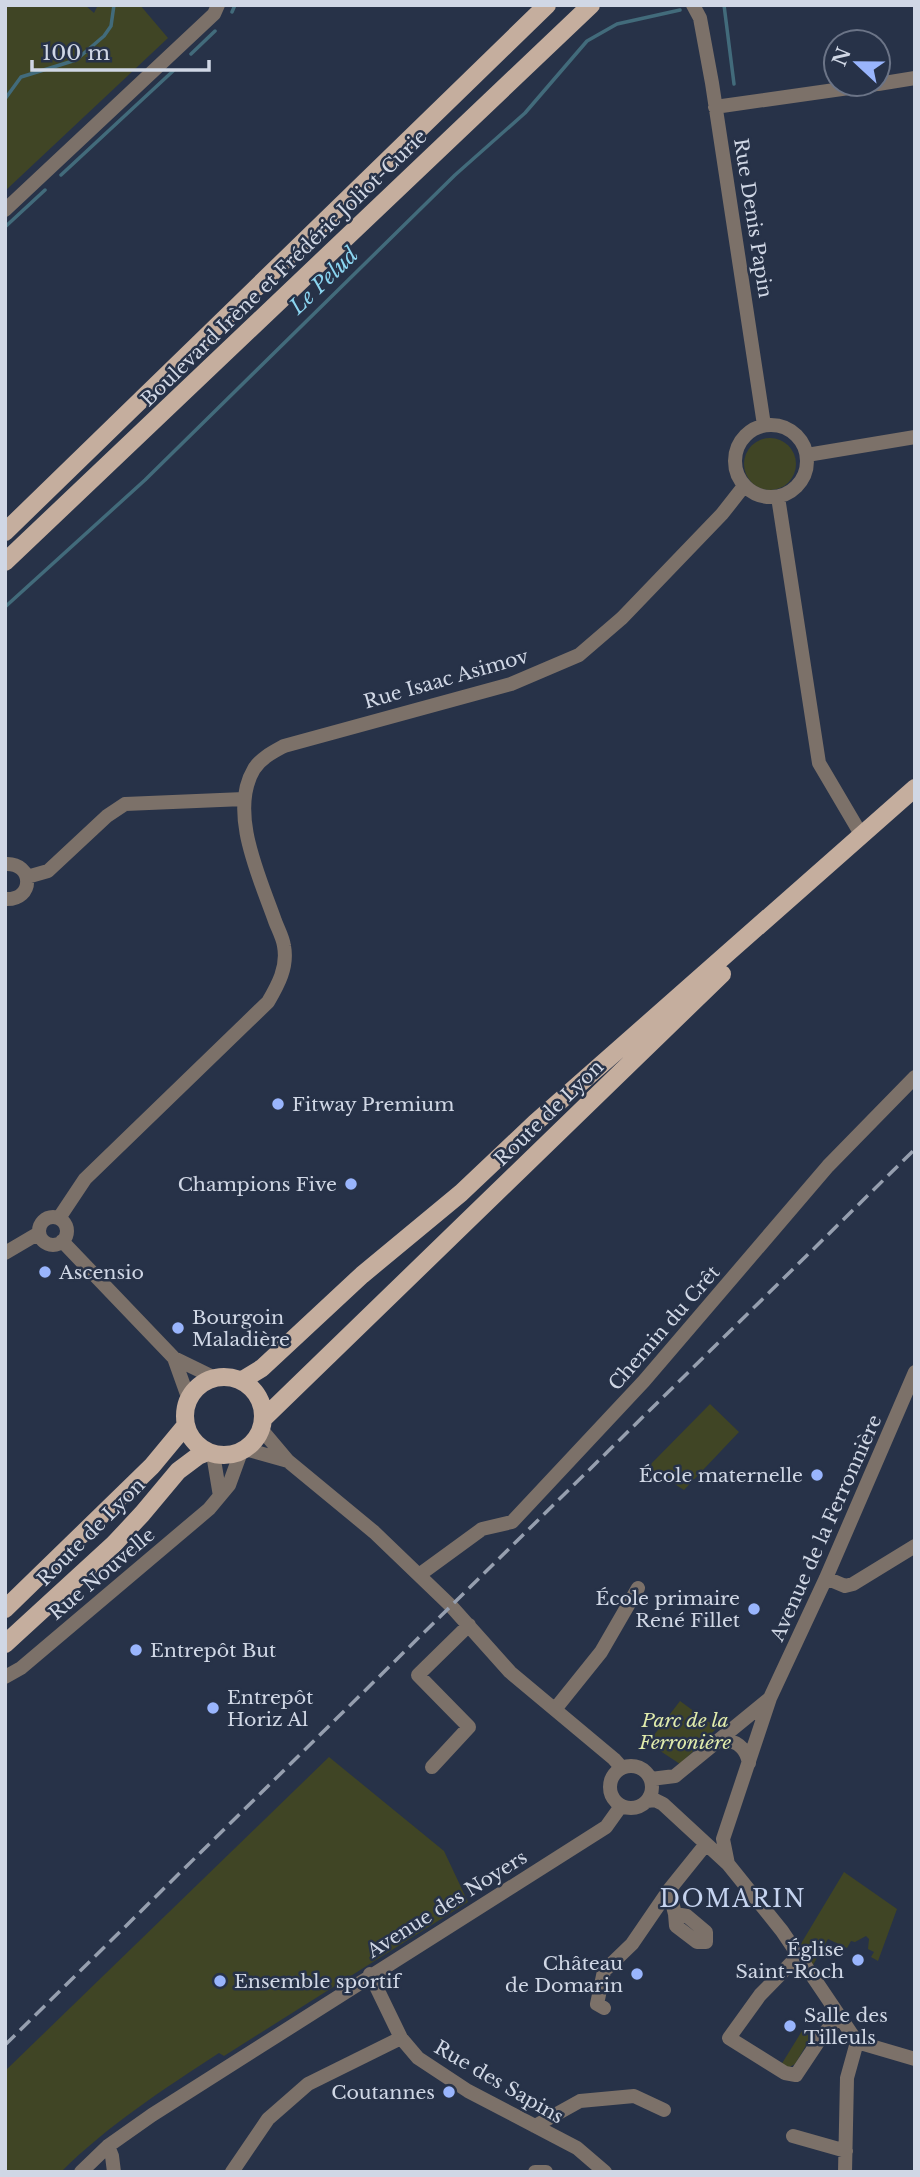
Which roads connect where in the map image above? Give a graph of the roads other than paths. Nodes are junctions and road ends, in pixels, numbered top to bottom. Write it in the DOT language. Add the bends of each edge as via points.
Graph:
graph roads {
  1 [pos="218,5"];
  2 [pos="547,5"];
  3 [pos="592,5"];
  4 [pos="698,10"];
  5 [pos="915,78"];
  6 [pos="892,82"];
  7 [pos="822,92"];
  8 [pos="715,107"];
  9 [pos="5,210"];
  10 [pos="764,425"];
  11 [pos="915,437"];
  12 [pos="807,455"];
  13 [pos="744,486"];
  14 [pos="778,497"];
  15 [pos="5,532"];
  16 [pos="5,562"];
  17 [pos="915,788"];
  18 [pos="244,799"];
  19 [pos="862,836"];
  20 [pos="5,864"];
  21 [pos="27,877"];
  22 [pos="5,899"];
  23 [pos="915,1077"];
  24 [pos="59,1218"];
  25 [pos="39,1233"];
  26 [pos="62,1241"];
  27 [pos="5,1253"];
  28 [pos="174,1358"];
  29 [pos="915,1372"];
  30 [pos="215,1378"];
  31 [pos="241,1381"];
  32 [pos="189,1400"];
  33 [pos="262,1424"];
  34 [pos="186,1425"];
  35 [pos="243,1450"];
  36 [pos="211,1453"];
  37 [pos="288,1461"];
  38 [pos="220,1496"];
  39 [pos="915,1546"];
  40 [pos="419,1575"];
  41 [pos="826,1578"];
  42 [pos="638,1588"];
  43 [pos="5,1609"];
  44 [pos="469,1625"];
  45 [pos="5,1644"];
  46 [pos="5,1677"];
  47 [pos="770,1698"];
  48 [pos="556,1708"];
  49 [pos="720,1741"];
  50 [pos="749,1763"];
  51 [pos="432,1768"];
  52 [pos="622,1769"];
  53 [pos="675,1776"];
  54 [pos="651,1779"];
  55 [pos="648,1801"];
  56 [pos="663,1804"];
  57 [pos="621,1806"];
  58 [pos="723,1839"];
  59 [pos="703,1841"];
  60 [pos="728,1864"];
  61 [pos="668,1890"];
  62 [pos="675,1914"];
  63 [pos="800,1954"];
  64 [pos="370,1974"];
  65 [pos="604,2008"];
  66 [pos="839,2016"];
  67 [pos="401,2038"];
  68 [pos="857,2042"];
  69 [pos="915,2059"];
  70 [pos="664,2110"];
  71 [pos="536,2126"];
  72 [pos="793,2136"];
  73 [pos="108,2146"];
  74 [pos="846,2151"];
  75 [pos="81,2172"];
  76 [pos="114,2172"];
  77 [pos="232,2172"];
  78 [pos="535,2172"];
  79 [pos="545,2172"];
  80 [pos="605,2172"];
  81 [pos="845,2172"];
  1 -- 9 [label="street" via="204,24"];
  2 -- 15 [label="main road, Boulevard Irène et Frédéric Joliot-Curie"];
  3 -- 16 [label="main road, Boulevard Irène et Frédéric Joliot-Curie"];
  4 -- 8 [label="street, Rue Denis Papin"];
  5 -- 6 [label="street"];
  7 -- 8 [label="street"];
  8 -- 10 [label="street, Rue Denis Papin"];
  10 -- 12 [label="street" via="794,433"];
  10 -- 13 [label="street" via="748,433 736,453 735,465"];
  11 -- 12 [label="street"];
  12 -- 14 [label="street" via="801,482"];
  13 -- 14 [label="street" via="765,498"];
  13 -- 18 [label="street, Rue Isaac Asimov" via="622,618 579,655 511,684 284,746 254,769"];
  14 -- 19 [label="street" via="819,763"];
  17 -- 19 [label="main road, Route de Lyon"];
  18 -- 21 [label="street" via="125,804 48,871"];
  18 -- 24 [label="street, Rue Isaac Asimov" via="249,846 285,948 282,978 268,1002 85,1179"];
  19 -- 31 [label="main road, Route de Lyon" via="262,1368"];
  19 -- 33 [label="main road, Route de Lyon"];
  20 -- 21 [label="street" via="16,865"];
  21 -- 22 [label="street" via="22,894"];
  23 -- 40 [label="street, Chemin du Crêt" via="828,1166 644,1381 512,1522 482,1529"];
  24 -- 25 [label="street" via="46,1218"];
  24 -- 26 [label="street" via="67,1229"];
  25 -- 26 [label="street" via="51,1244"];
  25 -- 27 [label="street"];
  26 -- 28 [label="street"];
  28 -- 30 [label="street"];
  28 -- 32 [label="street"];
  29 -- 41 [label="street, Avenue de la Ferronnière"];
  30 -- 31 [label="main road"];
  30 -- 32 [label="main road"];
  31 -- 33 [label="main road" via="258,1396"];
  32 -- 34 [label="main road"];
  33 -- 35 [label="main road" via="255,1441"];
  33 -- 37 [label="street"];
  34 -- 36 [label="main road" via="198,1446"];
  34 -- 43 [label="main road, Route de Lyon" via="152,1466"];
  35 -- 36 [label="main road" via="228,1455"];
  35 -- 37 [label="street"];
  35 -- 38 [label="street, Rue Nouvelle" via="234,1476"];
  36 -- 38 [label="street"];
  36 -- 45 [label="main road, Route de Lyon" via="198,1456 178,1471 114,1544"];
  37 -- 40 [label="street"];
  38 -- 46 [label="street, Rue Nouvelle"];
  39 -- 41 [label="street" via="853,1584 845,1586"];
  40 -- 44 [label="street"];
  41 -- 47 [label="street, Avenue de la Ferronnière"];
  42 -- 48 [label="street" via="601,1652"];
  44 -- 48 [label="street" via="510,1672"];
  44 -- 51 [label="street" via="418,1675 469,1727"];
  47 -- 49 [label="street, Avenue de la Ferronnière"];
  47 -- 50 [label="street, Avenue de la Ferronnière"];
  48 -- 52 [label="street"];
  49 -- 50 [label="street" via="740,1745"];
  49 -- 53 [label="street, Avenue de la Ferronnière"];
  50 -- 58 [label="street, Avenue de la Ferronnière"];
  52 -- 54 [label="street" via="639,1768"];
  52 -- 57 [label="street" via="610,1791"];
  53 -- 54 [label="street"];
  53 -- 56 [label="street" via="663,1791"];
  54 -- 55 [label="street"];
  55 -- 56 [label="street"];
  55 -- 57 [label="street" via="630,1809"];
  56 -- 59 [label="street"];
  57 -- 64 [label="street, Avenue des Noyers" via="606,1826"];
  58 -- 59 [label="street"];
  58 -- 60 [label="street"];
  59 -- 60 [label="street"];
  59 -- 61 [label="street"];
  60 -- 63 [label="street"];
  61 -- 62 [label="street"];
  61 -- 65 [label="street" via="632,1944 604,1971 597,2004"];
  63 -- 66 [label="street"];
  63 -- 66 [label="street" via="760,1995 729,2038 796,2075"];
  64 -- 67 [label="street, Rue des Sapins"];
  64 -- 73 [label="street, Avenue des Noyers"];
  66 -- 68 [label="street"];
  67 -- 71 [label="street, Rue des Sapins" via="418,2057 468,2091"];
  67 -- 77 [label="street" via="308,2084 268,2119"];
  68 -- 69 [label="street"];
  68 -- 74 [label="street" via="847,2078"];
  70 -- 71 [label="street" via="634,2096 580,2101"];
  71 -- 80 [label="street, Rue des Sapins" via="577,2148"];
  72 -- 74 [label="street"];
  73 -- 75 [label="street, Avenue des Noyers"];
  73 -- 76 [label="street"];
  74 -- 81 [label="street"];
  78 -- 79 [label="street"];
}
